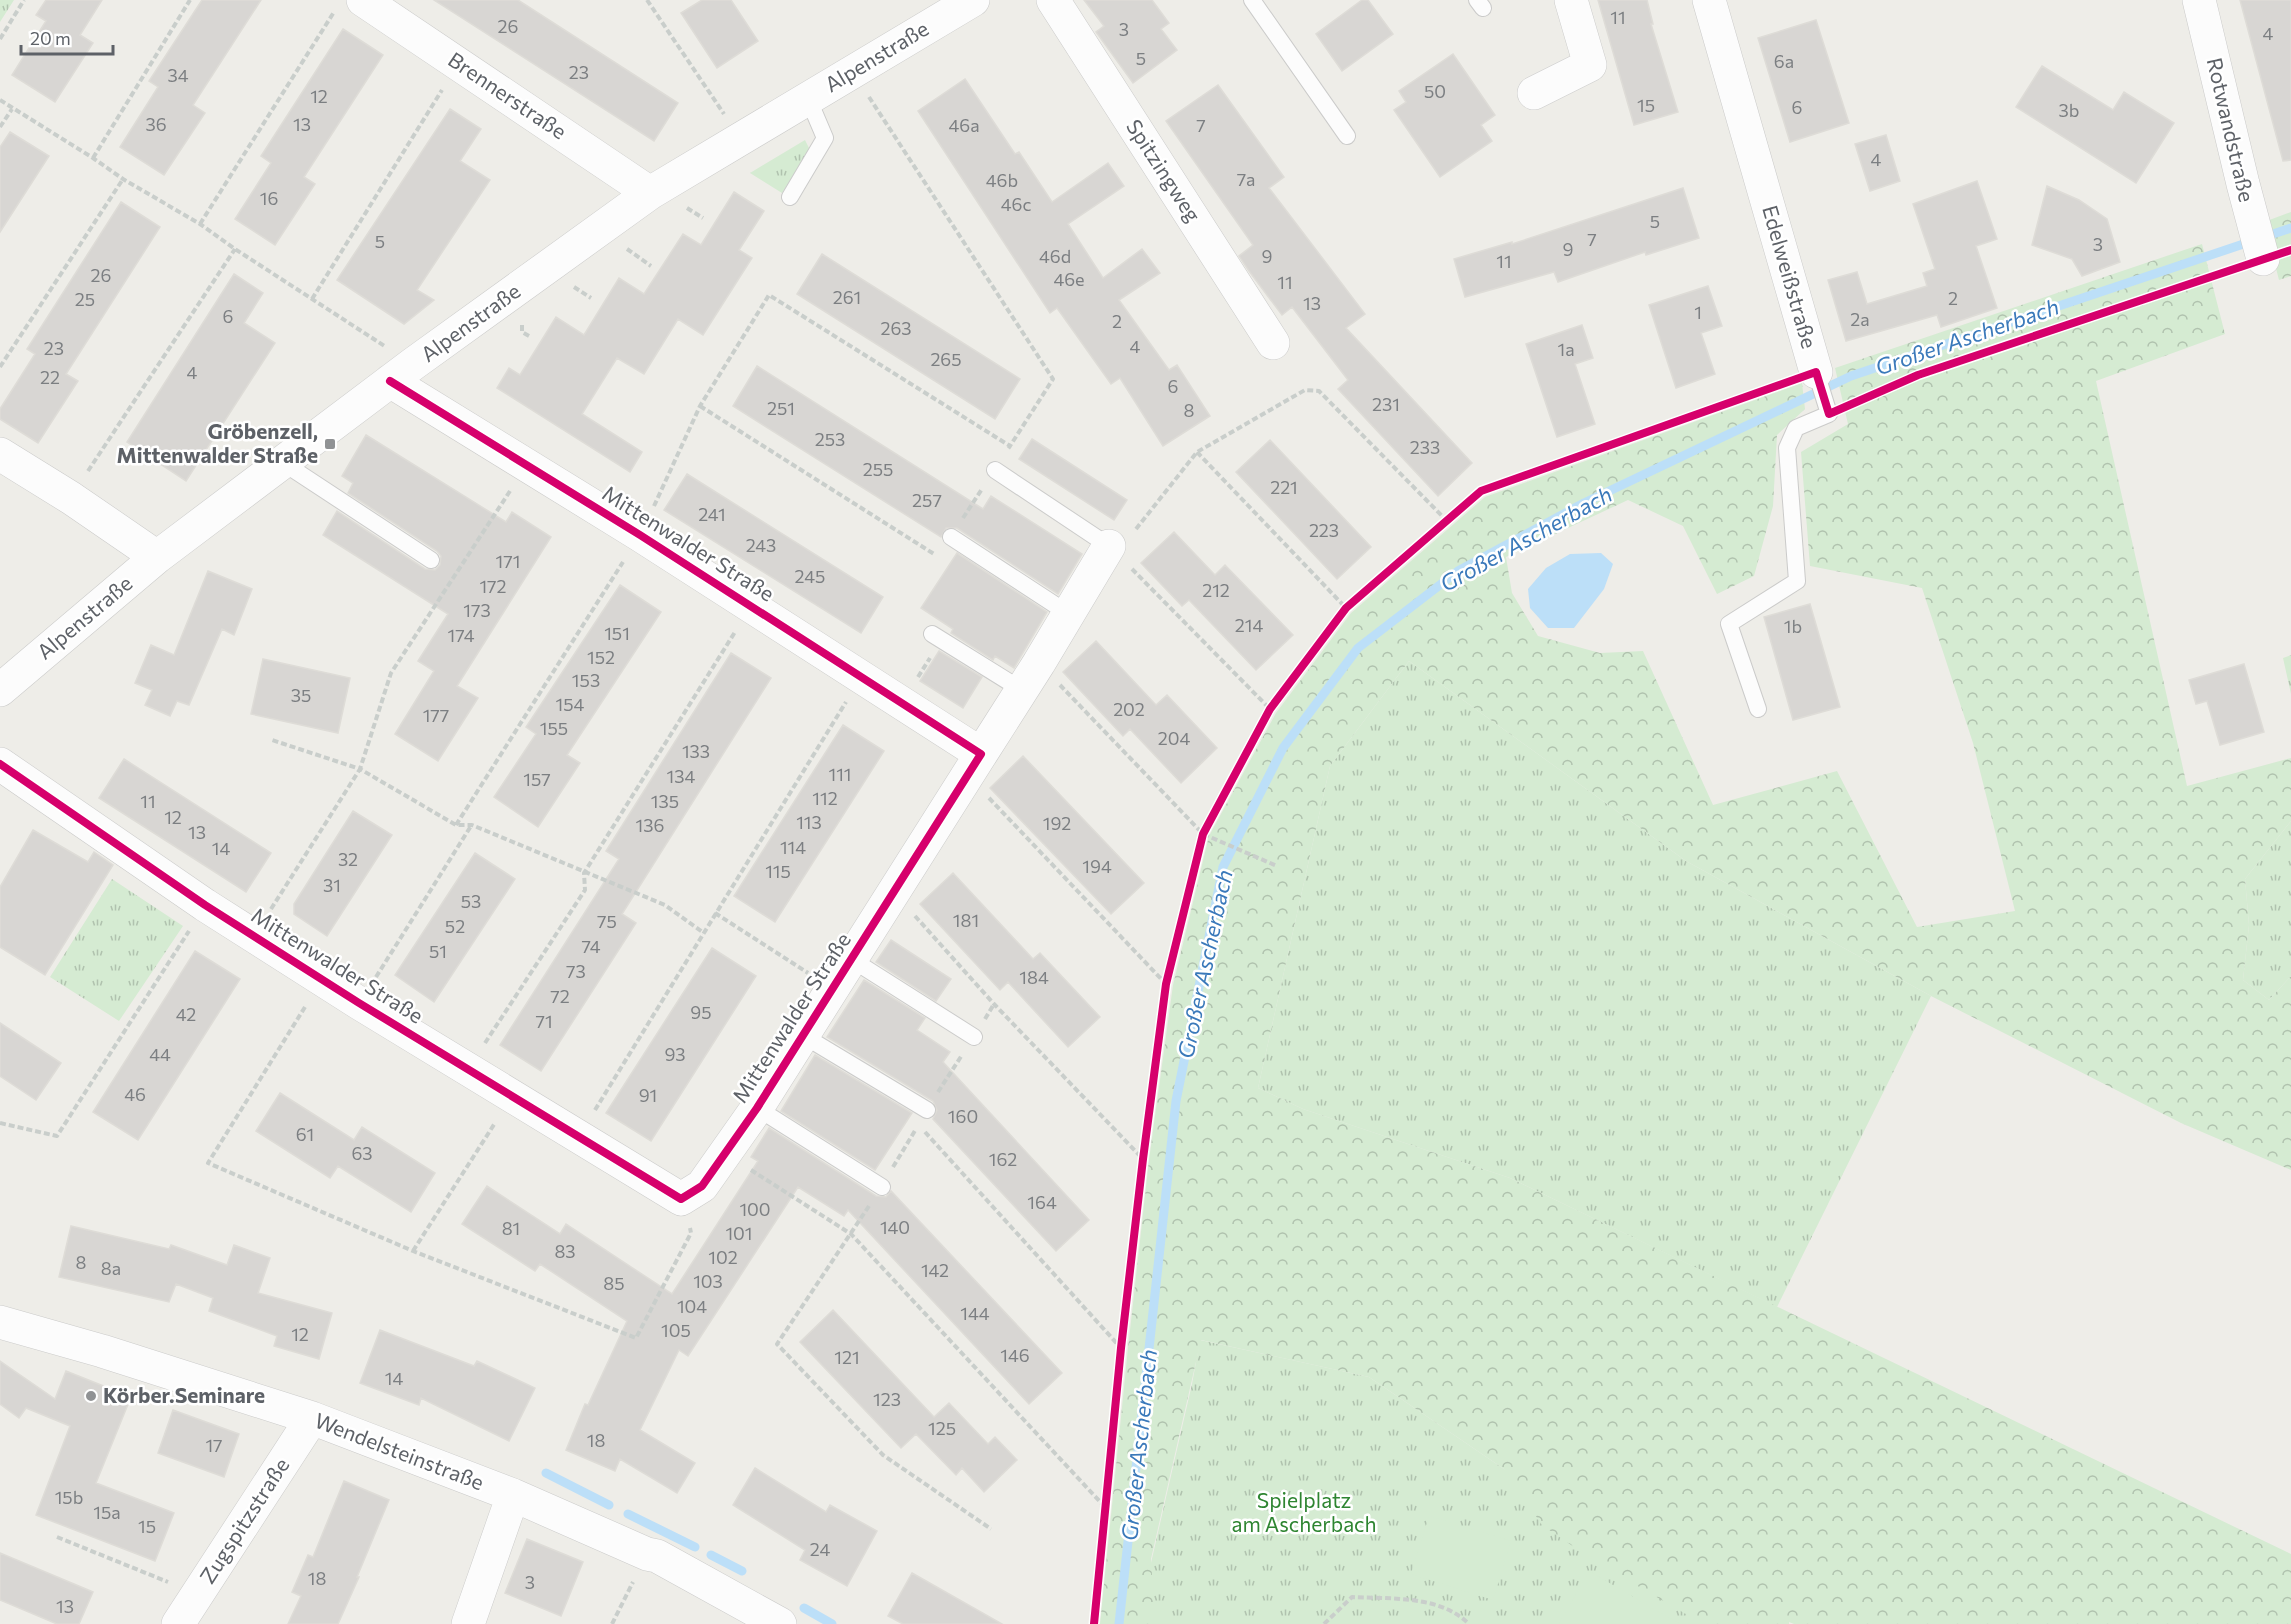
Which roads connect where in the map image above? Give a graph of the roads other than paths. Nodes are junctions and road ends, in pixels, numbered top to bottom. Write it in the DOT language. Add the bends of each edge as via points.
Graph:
graph roads {
  1 [pos="1053,0"];
  2 [pos="1252,0"];
  3 [pos="1571,0"];
  4 [pos="1709,0"];
  5 [pos="2199,0"];
  6 [pos="959,3"];
  7 [pos="349,5"];
  8 [pos="1534,93"];
  9 [pos="808,98"];
  10 [pos="1347,136"];
  11 [pos="650,193"];
  12 [pos="790,197"];
  13 [pos="2259,244"];
  14 [pos="1273,343"];
  15 [pos="1816,372"];
  16 [pos="402,373"];
  17 [pos="0,454"];
  18 [pos="282,462"];
  19 [pos="995,470"];
  20 [pos="951,537"];
  21 [pos="1109,546"];
  22 [pos="158,557"];
  23 [pos="431,560"];
  24 [pos="1069,614"];
  25 [pos="936,636"];
  26 [pos="0,690"];
  27 [pos="1022,690"];
  28 [pos="1758,709"];
  29 [pos="0,764"];
  30 [pos="975,765"];
  31 [pos="851,958"];
  32 [pos="804,1036"];
  33 [pos="974,1037"];
  34 [pos="757,1108"];
  35 [pos="927,1110"];
  36 [pos="882,1187"];
  37 [pos="0,1322"];
  38 [pos="312,1418"];
  39 [pos="513,1495"];
  40 [pos="178,1624"];
  41 [pos="468,1624"];
  42 [pos="780,1624"];
  1 -- 14 [label="street, Spitzingweg"];
  2 -- 10 [label="lane"];
  3 -- 8 [label="street" via="1590,66"];
  4 -- 15 [label="street, Edelweißstraße"];
  5 -- 13 [label="street, Rotwandstraße"];
  6 -- 9 [label="street, Alpenstraße"];
  7 -- 11 [label="street, Brennerstraße" via="459,64"];
  9 -- 11 [label="street, Alpenstraße"];
  9 -- 12 [label="lane" via="825,138"];
  11 -- 16 [label="street, Alpenstraße"];
  15 -- 28 [label="lane, Edelweißstraße" via="1829,414 1796,428 1787,448 1797,581 1729,624"];
  16 -- 18 [label="street, Alpenstraße"];
  16 -- 30 [label="street, Mittenwalder Straße" via="527,465 902,703"];
  17 -- 22 [label="street"];
  18 -- 22 [label="street, Alpenstraße"];
  18 -- 23 [label="lane"];
  19 -- 21 [label="lane"];
  20 -- 24 [label="lane"];
  21 -- 24 [label="street, Mittenwalder Straße"];
  22 -- 26 [label="street, Alpenstraße"];
  24 -- 27 [label="street, Mittenwalder Straße"];
  25 -- 27 [label="lane"];
  27 -- 30 [label="street, Mittenwalder Straße"];
  29 -- 34 [label="street, Mittenwalder Straße" via="322,980 681,1198 702,1186"];
  30 -- 31 [label="street, Mittenwalder Straße"];
  31 -- 32 [label="street, Mittenwalder Straße"];
  31 -- 33 [label="lane"];
  32 -- 34 [label="street, Mittenwalder Straße"];
  32 -- 35 [label="lane"];
  34 -- 36 [label="lane"];
  37 -- 38 [label="street, Wendelsteinstraße"];
  38 -- 39 [label="street, Wendelsteinstraße"];
  38 -- 40 [label="street, Zugspitzstraße"];
  39 -- 41 [label="street"];
  39 -- 42 [label="street, Wendelsteinstraße" via="657,1556"];
}
